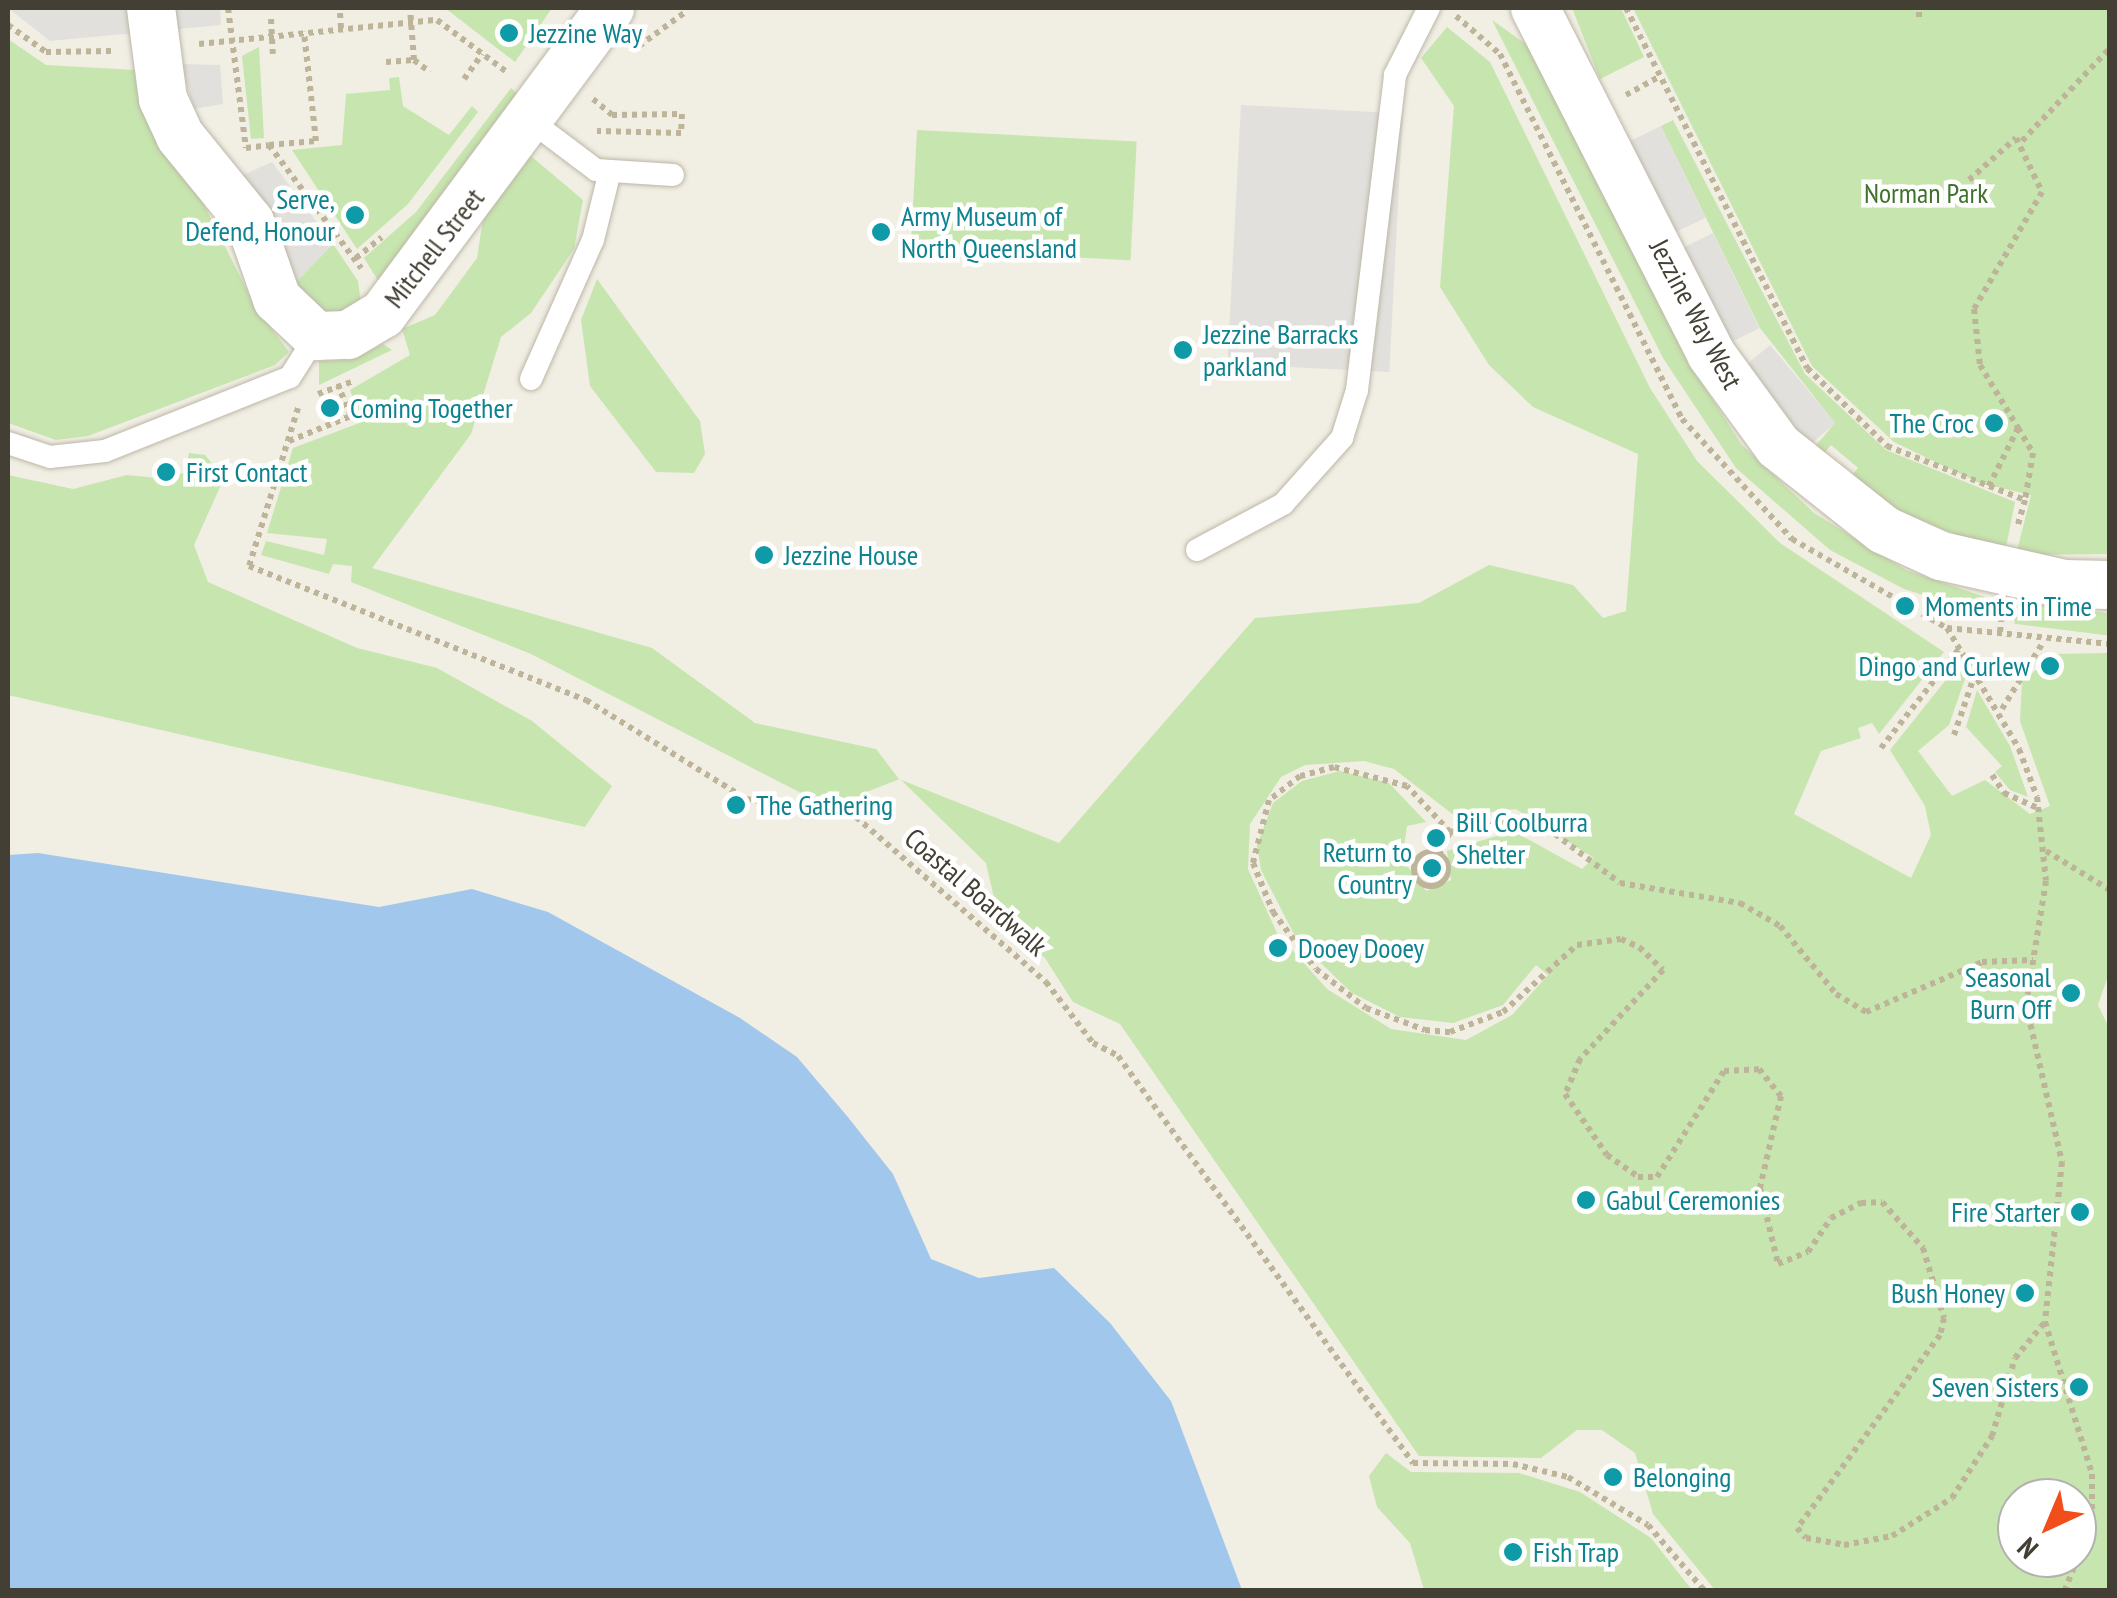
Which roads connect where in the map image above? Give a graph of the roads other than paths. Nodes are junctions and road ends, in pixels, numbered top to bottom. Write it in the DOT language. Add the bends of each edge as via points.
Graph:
graph roads {
  1 [pos="152,8"];
  2 [pos="610,8"];
  3 [pos="1429,8"];
  4 [pos="1536,8"];
  5 [pos="531,97"];
  6 [pos="610,171"];
  7 [pos="674,175"];
  8 [pos="316,336"];
  9 [pos="530,379"];
  10 [pos="8,443"];
  11 [pos="1197,550"];
  12 [pos="2110,584"];
  1 -- 8 [label="street" via="163,100 180,136 250,222 276,299"];
  2 -- 5 [label="street, Mitchell Street"];
  3 -- 11 [label="lane" via="1394,75 1357,390 1342,438 1283,504"];
  4 -- 12 [label="street, Jezzine Way West" via="1710,354 1778,446 1884,530 2005,572"];
  5 -- 6 [label="lane"];
  5 -- 8 [label="street, Mitchell Street" via="383,314 348,336"];
  6 -- 7 [label="lane"];
  6 -- 9 [label="lane" via="593,240"];
  8 -- 10 [label="lane" via="290,377 105,451 50,457"];
}
